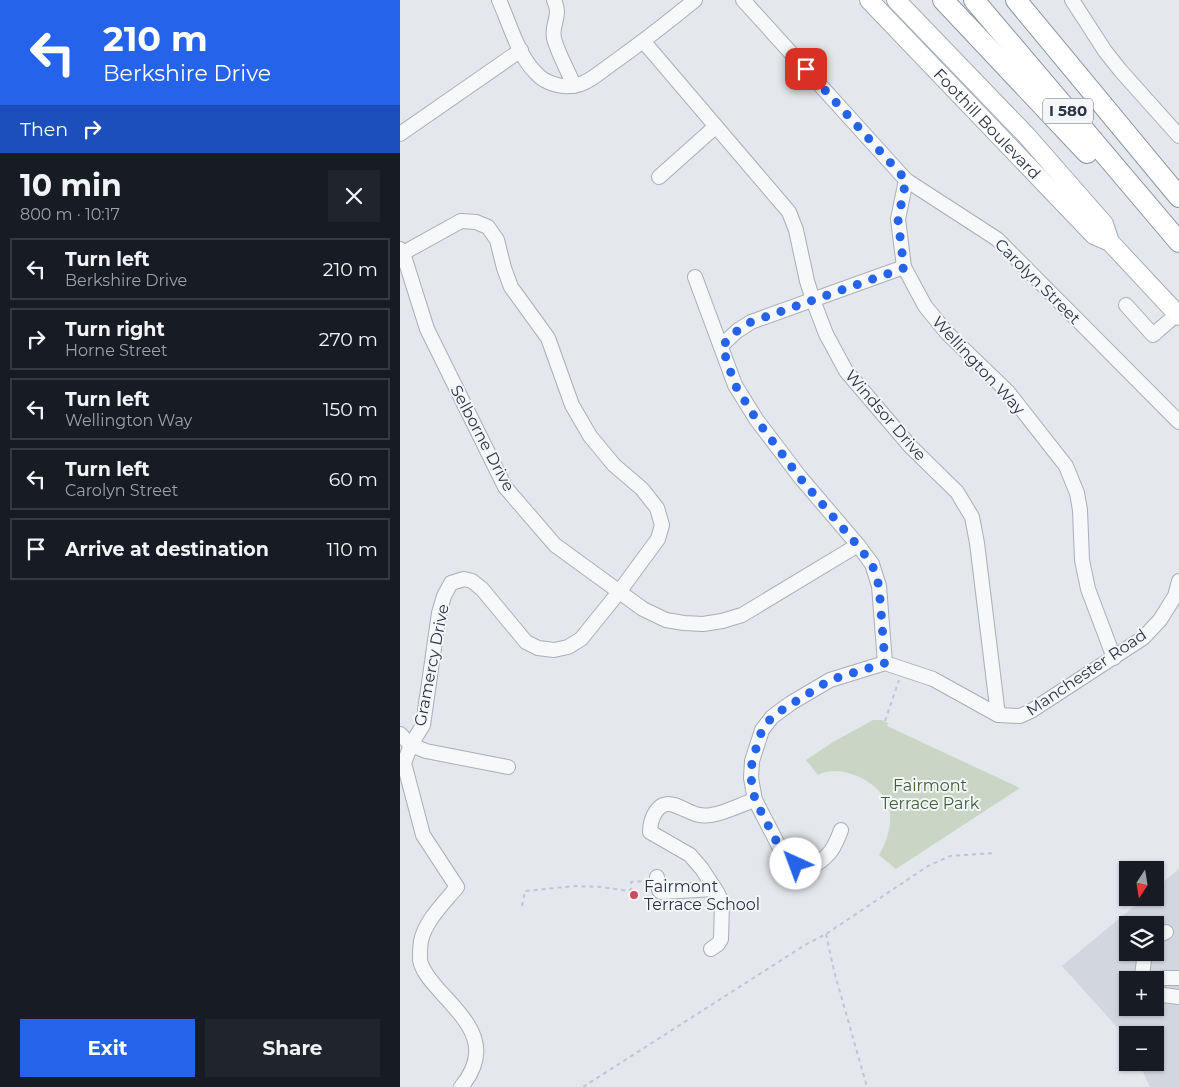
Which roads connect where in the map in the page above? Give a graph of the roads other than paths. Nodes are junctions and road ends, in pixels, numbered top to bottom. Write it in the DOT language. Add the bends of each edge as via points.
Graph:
graph roads {
  1 [pos="500,0"];
  2 [pos="554,0"];
  3 [pos="695,0"];
  4 [pos="743,0"];
  5 [pos="869,0"];
  6 [pos="896,0"];
  7 [pos="943,0"];
  8 [pos="974,0"];
  9 [pos="1016,0"];
  10 [pos="1072,0"];
  11 [pos="644,42"];
  12 [pos="521,50"];
  13 [pos="574,86"];
  14 [pos="715,127"];
  15 [pos="400,134"];
  16 [pos="1179,136"];
  17 [pos="658,177"];
  18 [pos="906,180"];
  19 [pos="1179,197"];
  20 [pos="1162,222"];
  21 [pos="1110,242"];
  22 [pos="1179,242"];
  23 [pos="402,251"];
  24 [pos="904,268"];
  25 [pos="694,277"];
  26 [pos="813,300"];
  27 [pos="1126,305"];
  28 [pos="1178,315"];
  29 [pos="722,346"];
  30 [pos="1179,422"];
  31 [pos="858,546"];
  32 [pos="1179,582"];
  33 [pos="619,592"];
  34 [pos="1114,658"];
  35 [pos="885,663"];
  36 [pos="998,716"];
  37 [pos="400,734"];
  38 [pos="411,745"];
  39 [pos="508,767"];
  40 [pos="755,800"];
  41 [pos="841,830"];
  42 [pos="657,879"];
  43 [pos="715,889"];
  44 [pos="711,949"];
  45 [pos="1164,978"];
  46 [pos="1179,978"];
  47 [pos="1164,995"];
  48 [pos="1179,997"];
  49 [pos="461,1087"];
  1 -- 12 [label="street"];
  2 -- 13 [label="street" via="558,14 554,38"];
  3 -- 11 [label="street"];
  4 -- 18 [label="street, Carolyn Street"];
  5 -- 21 [label="main road, Foothill Boulevard" via="1094,235"];
  6 -- 21 [label="main road, Foothill Boulevard" via="1027,136 1104,224"];
  7 -- 20 [label="highway" via="1087,152"];
  8 -- 20 [label="highway, I 580"];
  9 -- 19 [label="highway, I 580"];
  10 -- 16 [label="street" via="1115,64"];
  11 -- 13 [label="street" via="587,81"];
  11 -- 14 [label="street, Windsor Drive"];
  12 -- 13 [label="street" via="533,71 545,81"];
  12 -- 15 [label="street"];
  14 -- 17 [label="street"];
  14 -- 26 [label="street, Windsor Drive" via="789,212"];
  18 -- 24 [label="street, Wellington Way" via="898,220"];
  18 -- 30 [label="street, Carolyn Street" via="997,239"];
  20 -- 22 [label="highway, I 580"];
  21 -- 28 [label="main road, Foothill Boulevard"];
  23 -- 33 [label="street, Selborne Drive" via="427,329 505,487 555,545"];
  23 -- 33 [label="street, Gramercy Drive" via="461,221 488,227 497,240 511,287 548,338 572,405 590,436 657,508 662,525 658,539"];
  24 -- 26 [label="street"];
  24 -- 34 [label="street, Wellington Way" via="925,306 947,333 1008,392 1066,466 1077,493 1082,560 1088,589"];
  25 -- 29 [label="street"];
  26 -- 29 [label="street" via="751,322"];
  26 -- 36 [label="street, Windsor Drive" via="826,334 846,371 910,446 957,492 972,517"];
  27 -- 28 [label="street" via="1153,335"];
  29 -- 31 [label="street" via="735,385 756,419 800,478"];
  31 -- 33 [label="street, Selborne Drive" via="742,615 722,621 703,624 666,620"];
  31 -- 35 [label="street" via="872,564 879,586"];
  32 -- 34 [label="street, Manchester Road" via="1175,596 1160,620 1143,638"];
  33 -- 38 [label="street, Gramercy Drive" via="580,639 568,647 554,650 526,642 472,581 451,583 439,613 423,725"];
  34 -- 36 [label="street, Manchester Road" via="1032,710 1020,716"];
  35 -- 36 [label="street" via="933,679"];
  35 -- 40 [label="street" via="830,680 772,717 762,730 752,761"];
  37 -- 38 [label="street"];
  38 -- 39 [label="street" via="426,751"];
  38 -- 49 [label="street" via="404,763 424,835 457,887 430,920 421,940 420,961 428,978 464,1017 476,1037 476,1057 470,1077"];
  40 -- 41 [label="street" via="784,856 796,864 814,866 828,856"];
  40 -- 43 [label="street" via="711,815 694,815 669,804 652,815 650,832 690,855"];
  42 -- 43 [label="street" via="661,892"];
  43 -- 44 [label="street" via="722,903 721,939"];
  45 -- 46 [label="street"];
  47 -- 48 [label="street"];
}
